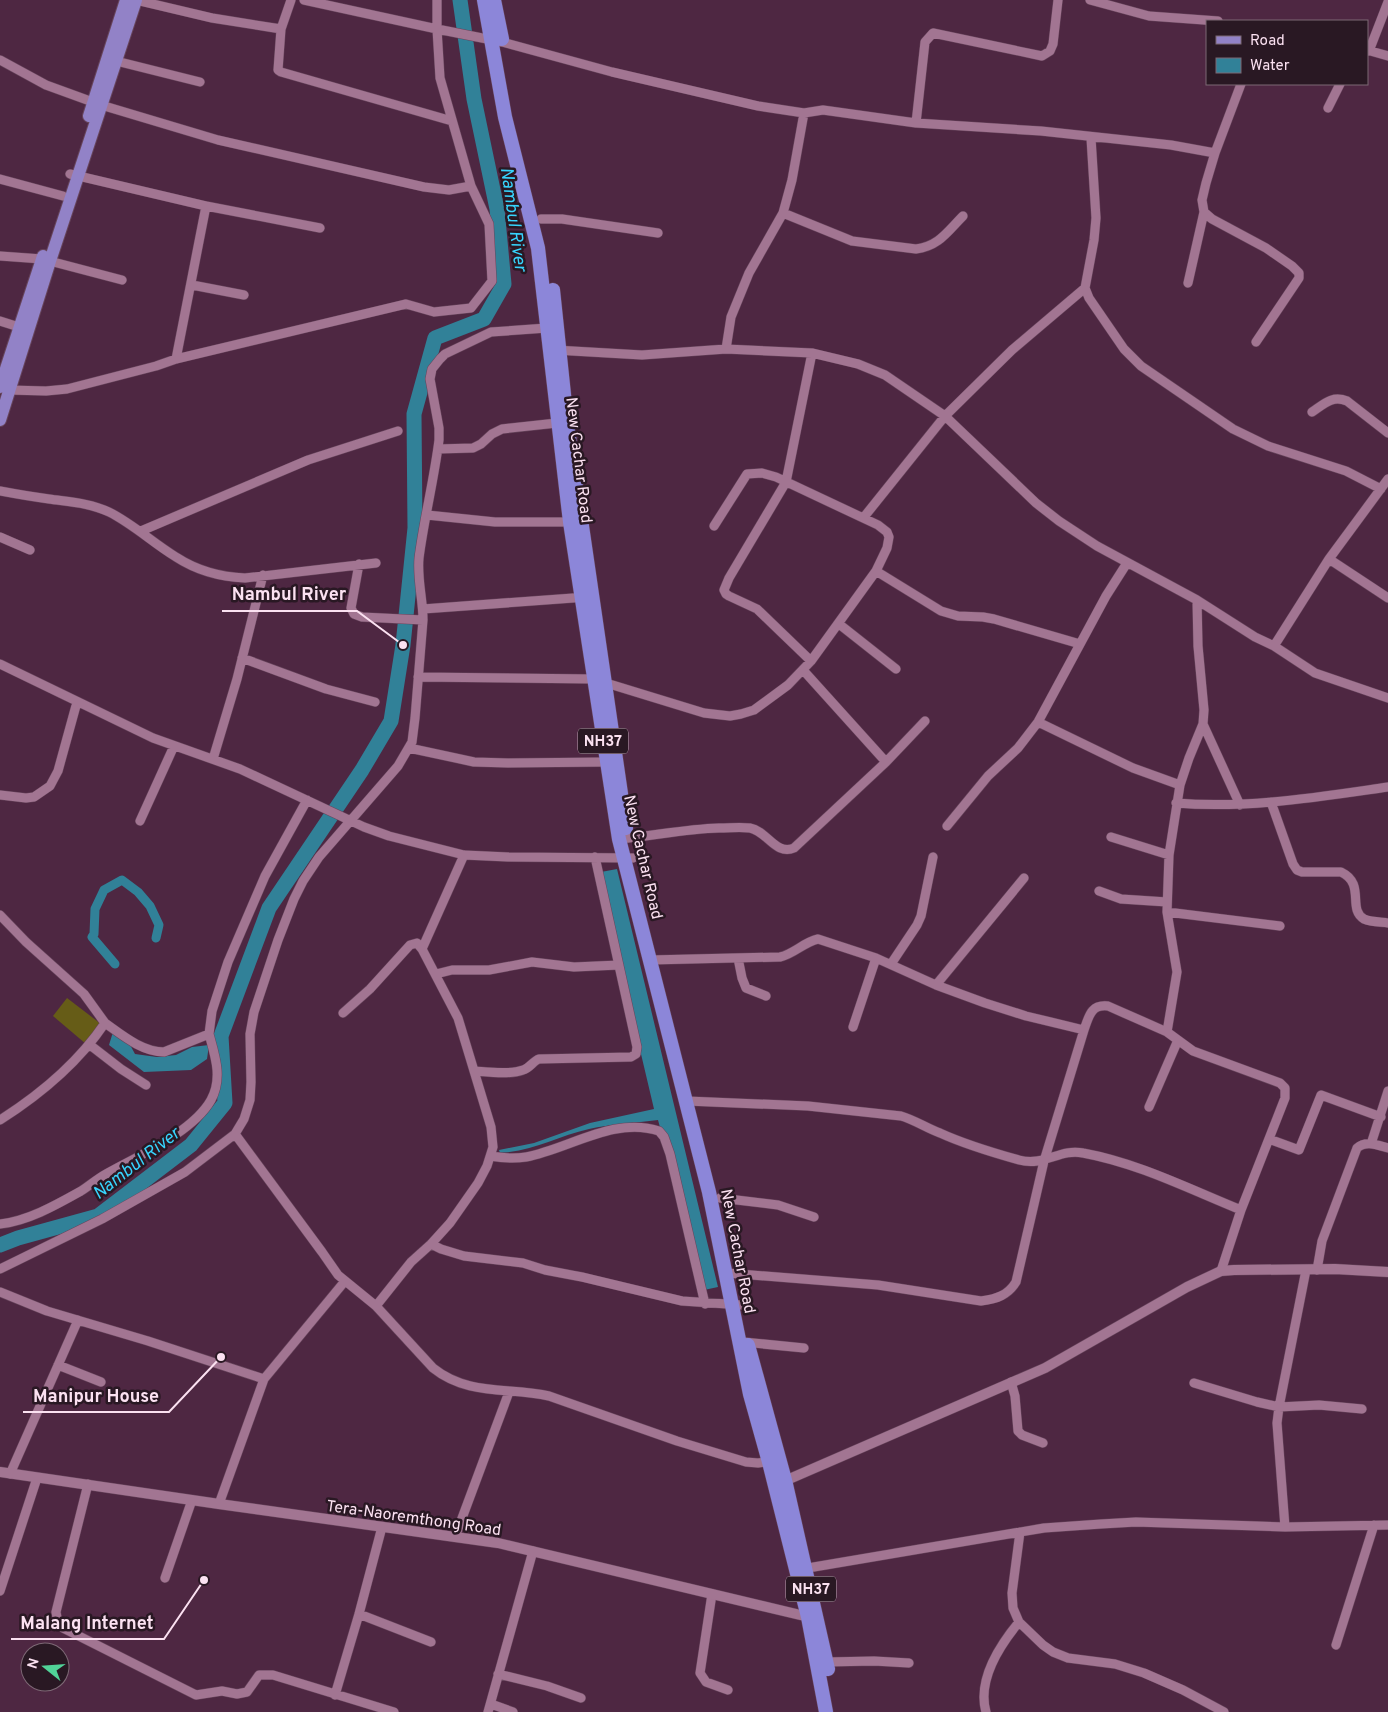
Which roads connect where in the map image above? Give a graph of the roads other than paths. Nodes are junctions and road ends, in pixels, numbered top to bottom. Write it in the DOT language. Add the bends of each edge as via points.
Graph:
graph roads {
  1 [pos="291,0"];
  2 [pos="304,0"];
  3 [pos="437,0"];
  4 [pos="484,0"];
  5 [pos="494,0"];
  6 [pos="1058,0"];
  7 [pos="1090,0"];
  8 [pos="128,1"];
  9 [pos="1388,2"];
  10 [pos="1206,20"];
  11 [pos="437,28"];
  12 [pos="281,29"];
  13 [pos="495,41"];
  14 [pos="1368,51"];
  15 [pos="1388,56"];
  16 [pos="0,60"];
  17 [pos="111,60"];
  18 [pos="200,82"];
  19 [pos="1241,85"];
  20 [pos="1340,85"];
  21 [pos="97,103"];
  22 [pos="1328,108"];
  23 [pos="804,113"];
  24 [pos="452,121"];
  25 [pos="916,123"];
  26 [pos="1091,138"];
  27 [pos="1215,154"];
  28 [pos="74,175"];
  29 [pos="0,180"];
  30 [pos="471,186"];
  31 [pos="63,196"];
  32 [pos="206,206"];
  33 [pos="1204,212"];
  34 [pos="783,214"];
  35 [pos="963,216"];
  36 [pos="541,219"];
  37 [pos="320,228"];
  38 [pos="658,233"];
  39 [pos="0,256"];
  40 [pos="46,260"];
  41 [pos="122,280"];
  42 [pos="1188,283"];
  43 [pos="192,285"];
  44 [pos="1085,288"];
  45 [pos="244,295"];
  46 [pos="0,321"];
  47 [pos="19,327"];
  48 [pos="547,328"];
  49 [pos="1256,342"];
  50 [pos="726,349"];
  51 [pos="555,350"];
  52 [pos="812,353"];
  53 [pos="176,359"];
  54 [pos="5,388"];
  55 [pos="1312,412"];
  56 [pos="945,416"];
  57 [pos="0,420"];
  58 [pos="557,424"];
  59 [pos="398,431"];
  60 [pos="1388,433"];
  61 [pos="438,449"];
  62 [pos="1388,480"];
  63 [pos="786,482"];
  64 [pos="1381,489"];
  65 [pos="0,491"];
  66 [pos="573,500"];
  67 [pos="427,515"];
  68 [pos="864,517"];
  69 [pos="570,522"];
  70 [pos="714,526"];
  71 [pos="141,531"];
  72 [pos="0,537"];
  73 [pos="30,550"];
  74 [pos="1330,559"];
  75 [pos="376,563"];
  76 [pos="1127,563"];
  77 [pos="359,564"];
  78 [pos="876,571"];
  79 [pos="263,575"];
  80 [pos="587,597"];
  81 [pos="1388,598"];
  82 [pos="1197,600"];
  83 [pos="423,608"];
  84 [pos="420,620"];
  85 [pos="839,624"];
  86 [pos="1080,644"];
  87 [pos="1274,646"];
  88 [pos="242,658"];
  89 [pos="811,661"];
  90 [pos="0,664"];
  91 [pos="896,669"];
  92 [pos="803,670"];
  93 [pos="418,677"];
  94 [pos="600,681"];
  95 [pos="1388,698"];
  96 [pos="77,702"];
  97 [pos="375,702"];
  98 [pos="925,722"];
  99 [pos="1038,722"];
  100 [pos="1203,724"];
  101 [pos="174,746"];
  102 [pos="409,748"];
  103 [pos="213,759"];
  104 [pos="606,762"];
  105 [pos="886,762"];
  106 [pos="1180,785"];
  107 [pos="1388,786"];
  108 [pos="0,795"];
  109 [pos="308,800"];
  110 [pos="1176,802"];
  111 [pos="1271,802"];
  112 [pos="1240,805"];
  113 [pos="346,818"];
  114 [pos="140,821"];
  115 [pos="947,826"];
  116 [pos="1111,837"];
  117 [pos="623,838"];
  118 [pos="464,854"];
  119 [pos="1169,856"];
  120 [pos="595,857"];
  121 [pos="628,857"];
  122 [pos="934,857"];
  123 [pos="1024,878"];
  124 [pos="1099,891"];
  125 [pos="1167,907"];
  126 [pos="0,915"];
  127 [pos="1388,923"];
  128 [pos="1280,926"];
  129 [pos="422,949"];
  130 [pos="738,958"];
  131 [pos="876,958"];
  132 [pos="655,960"];
  133 [pos="891,964"];
  134 [pos="618,965"];
  135 [pos="436,974"];
  136 [pos="936,985"];
  137 [pos="766,996"];
  138 [pos="343,1013"];
  139 [pos="105,1023"];
  140 [pos="852,1027"];
  141 [pos="1084,1030"];
  142 [pos="1167,1032"];
  143 [pos="209,1034"];
  144 [pos="1178,1040"];
  145 [pos="90,1045"];
  146 [pos="475,1071"];
  147 [pos="146,1085"];
  148 [pos="1388,1091"];
  149 [pos="692,1101"];
  150 [pos="1149,1107"];
  151 [pos="1381,1117"];
  152 [pos="0,1120"];
  153 [pos="235,1134"];
  154 [pos="1269,1139"];
  155 [pos="1371,1144"];
  156 [pos="1388,1148"];
  157 [pos="491,1156"];
  158 [pos="1044,1161"];
  159 [pos="720,1198"];
  160 [pos="1240,1210"];
  161 [pos="814,1218"];
  162 [pos="0,1224"];
  163 [pos="431,1244"];
  164 [pos="0,1269"];
  165 [pos="1312,1270"];
  166 [pos="1221,1271"];
  167 [pos="1388,1272"];
  168 [pos="731,1273"];
  169 [pos="345,1281"];
  170 [pos="0,1292"];
  171 [pos="705,1304"];
  172 [pos="737,1305"];
  173 [pos="376,1306"];
  174 [pos="78,1320"];
  175 [pos="743,1342"];
  176 [pos="804,1348"];
  177 [pos="58,1365"];
  178 [pos="264,1379"];
  179 [pos="101,1382"];
  180 [pos="1011,1382"];
  181 [pos="1194,1383"];
  182 [pos="509,1392"];
  183 [pos="1279,1406"];
  184 [pos="1362,1409"];
  185 [pos="1043,1443"];
  186 [pos="774,1461"];
  187 [pos="5,1473"];
  188 [pos="37,1478"];
  189 [pos="780,1483"];
  190 [pos="88,1484"];
  191 [pos="192,1500"];
  192 [pos="219,1504"];
  193 [pos="1374,1525"];
  194 [pos="1388,1525"];
  195 [pos="382,1527"];
  196 [pos="1285,1527"];
  197 [pos="1020,1532"];
  198 [pos="455,1537"];
  199 [pos="533,1551"];
  200 [pos="801,1569"];
  201 [pos="165,1578"];
  202 [pos="0,1591"];
  203 [pos="712,1594"];
  204 [pos="359,1614"];
  205 [pos="813,1618"];
  206 [pos="1019,1622"];
  207 [pos="431,1642"];
  208 [pos="1336,1645"];
  209 [pos="827,1662"];
  210 [pos="909,1664"];
  211 [pos="498,1674"];
  212 [pos="728,1690"];
  213 [pos="335,1695"];
  214 [pos="581,1698"];
  215 [pos="489,1708"];
  216 [pos="394,1712"];
  217 [pos="513,1712"];
  218 [pos="826,1712"];
  219 [pos="836,1712"];
  220 [pos="986,1712"];
  221 [pos="1224,1712"];
  1 -- 12 [label="street"];
  2 -- 11 [label="street"];
  3 -- 11 [label="street"];
  4 -- 13 [label="highway, New Cachar Road / NH37"];
  5 -- 13 [label="highway, New Cachar Road / NH37"];
  6 -- 25 [label="street" via="1053,44 1050,51 1042,56 933,33 925,42"];
  7 -- 10 [label="street" via="1149,16"];
  8 -- 12 [label="street"];
  8 -- 17 [label="main road"];
  9 -- 14 [label="street"];
  11 -- 13 [label="street"];
  11 -- 24 [label="street" via="440,78"];
  12 -- 24 [label="street" via="278,70 281,72"];
  13 -- 23 [label="street" via="612,72 758,106"];
  13 -- 36 [label="highway, New Cachar Road / NH37"];
  13 -- 48 [label="highway, New Cachar Road / NH37" via="505,117 538,248"];
  14 -- 15 [label="street"];
  16 -- 21 [label="street" via="46,85"];
  17 -- 18 [label="street"];
  17 -- 21 [label="main road"];
  19 -- 27 [label="street"];
  20 -- 22 [label="street"];
  21 -- 28 [label="main road"];
  21 -- 30 [label="street" via="218,140 424,187 449,190"];
  23 -- 25 [label="street" via="822,110"];
  23 -- 34 [label="street"];
  24 -- 30 [label="street"];
  25 -- 26 [label="street" via="1041,131"];
  26 -- 27 [label="street" via="1171,145"];
  26 -- 44 [label="street" via="1096,218"];
  27 -- 33 [label="street" via="1202,200"];
  28 -- 31 [label="main road"];
  28 -- 32 [label="street"];
  28 -- 40 [label="main road"];
  29 -- 31 [label="street"];
  30 -- 53 [label="street" via="489,224 492,281 471,308 434,312 406,304"];
  31 -- 40 [label="main road"];
  32 -- 37 [label="street"];
  32 -- 43 [label="street"];
  33 -- 42 [label="street"];
  33 -- 49 [label="street" via="1266,248 1299,273 1300,278"];
  34 -- 35 [label="street" via="852,241 916,249 936,243"];
  34 -- 50 [label="street" via="748,273 731,317"];
  36 -- 38 [label="street"];
  36 -- 51 [label="highway, New Cachar Road / NH37"];
  39 -- 40 [label="street"];
  40 -- 41 [label="street"];
  40 -- 47 [label="main road"];
  40 -- 54 [label="main road"];
  43 -- 45 [label="street"];
  43 -- 53 [label="street"];
  44 -- 56 [label="street" via="1012,350"];
  44 -- 64 [label="street" via="1131,357 1233,429 1268,446 1346,471"];
  46 -- 47 [label="street"];
  47 -- 54 [label="main road"];
  48 -- 51 [label="highway, New Cachar Road / NH37"];
  48 -- 61 [label="street" via="491,332 440,359 430,379 439,428"];
  50 -- 51 [label="street" via="642,354"];
  50 -- 52 [label="street"];
  51 -- 58 [label="highway, New Cachar Road / NH37"];
  51 -- 66 [label="highway, New Cachar Road / NH37" via="568,423"];
  52 -- 56 [label="street" via="858,364 885,375"];
  52 -- 63 [label="street"];
  53 -- 54 [label="street" via="67,389"];
  54 -- 57 [label="main road"];
  55 -- 60 [label="street" via="1331,399 1340,398"];
  56 -- 68 [label="street"];
  56 -- 76 [label="street" via="1036,503"];
  58 -- 61 [label="street" via="502,429 473,448"];
  58 -- 66 [label="highway, New Cachar Road / NH37"];
  59 -- 71 [label="street" via="308,460"];
  61 -- 67 [label="street"];
  62 -- 64 [label="street"];
  63 -- 68 [label="street"];
  63 -- 70 [label="street" via="762,474 747,474"];
  63 -- 89 [label="street" via="728,578 724,590 726,594 758,609"];
  64 -- 74 [label="street"];
  65 -- 71 [label="street" via="86,504 110,512"];
  66 -- 69 [label="highway, New Cachar Road / NH37"];
  66 -- 80 [label="highway, New Cachar Road / NH37"];
  67 -- 69 [label="street" via="495,522"];
  67 -- 83 [label="street" via="418,582"];
  68 -- 78 [label="street" via="884,529 889,537"];
  69 -- 80 [label="highway, New Cachar Road / NH37"];
  71 -- 79 [label="street" via="189,564 232,577"];
  72 -- 73 [label="street"];
  74 -- 81 [label="street"];
  74 -- 87 [label="street"];
  75 -- 77 [label="street"];
  76 -- 82 [label="street"];
  76 -- 86 [label="street"];
  77 -- 79 [label="street"];
  77 -- 84 [label="street" via="352,608 354,614"];
  78 -- 85 [label="street"];
  78 -- 86 [label="street" via="941,611 994,619"];
  79 -- 88 [label="street"];
  80 -- 83 [label="street"];
  80 -- 94 [label="highway, New Cachar Road / NH37"];
  82 -- 87 [label="street"];
  82 -- 100 [label="street"];
  83 -- 84 [label="street"];
  84 -- 93 [label="street"];
  85 -- 89 [label="street"];
  85 -- 91 [label="street"];
  86 -- 99 [label="street"];
  87 -- 95 [label="street" via="1315,673"];
  88 -- 97 [label="street" via="326,689"];
  88 -- 103 [label="street"];
  89 -- 92 [label="street"];
  90 -- 96 [label="street"];
  92 -- 94 [label="street" via="754,710 730,716 704,713"];
  92 -- 105 [label="street"];
  93 -- 94 [label="street"];
  93 -- 102 [label="street"];
  94 -- 104 [label="highway, New Cachar Road / NH37"];
  94 -- 117 [label="highway, New Cachar Road / NH37" via="619,783"];
  96 -- 101 [label="street"];
  96 -- 108 [label="street" via="58,770 50,786 34,797"];
  98 -- 105 [label="street"];
  99 -- 106 [label="street" via="1133,768"];
  99 -- 115 [label="street"];
  100 -- 106 [label="street"];
  100 -- 112 [label="street"];
  101 -- 103 [label="street"];
  101 -- 114 [label="street"];
  102 -- 104 [label="street" via="474,762"];
  102 -- 113 [label="street" via="398,766"];
  103 -- 109 [label="street"];
  104 -- 117 [label="highway, New Cachar Road / NH37"];
  105 -- 117 [label="street" via="789,850 749,828 692,829"];
  106 -- 110 [label="street"];
  107 -- 111 [label="street"];
  109 -- 113 [label="street"];
  109 -- 143 [label="street" via="265,876 228,962 212,1011"];
  110 -- 112 [label="street" via="1207,806"];
  110 -- 119 [label="street"];
  111 -- 112 [label="street"];
  111 -- 127 [label="street" via="1297,870 1346,874 1354,883 1357,910 1362,918"];
  113 -- 118 [label="street" via="389,836"];
  113 -- 153 [label="street" via="294,899 259,993 251,1025 250,1100"];
  116 -- 119 [label="street"];
  117 -- 121 [label="highway, New Cachar Road / NH37"];
  118 -- 120 [label="street"];
  118 -- 129 [label="street"];
  119 -- 125 [label="street"];
  120 -- 121 [label="street"];
  120 -- 134 [label="street"];
  121 -- 132 [label="highway, New Cachar Road / NH37"];
  122 -- 133 [label="street" via="921,916"];
  123 -- 136 [label="street"];
  124 -- 125 [label="street" via="1121,899"];
  125 -- 128 [label="street"];
  125 -- 142 [label="street" via="1177,972"];
  126 -- 139 [label="street" via="84,994"];
  129 -- 135 [label="street"];
  129 -- 138 [label="street" via="417,943 410,945"];
  130 -- 131 [label="street" via="780,958 818,938"];
  130 -- 132 [label="street"];
  130 -- 137 [label="street" via="746,988"];
  131 -- 133 [label="street"];
  131 -- 140 [label="street"];
  132 -- 149 [label="highway, New Cachar Road / NH37"];
  133 -- 136 [label="street"];
  134 -- 135 [label="street" via="574,967 532,962 489,970 452,970"];
  134 -- 146 [label="street" via="637,1047 634,1056 539,1059 518,1071"];
  135 -- 146 [label="street" via="458,1018"];
  136 -- 141 [label="street" via="1026,1016"];
  139 -- 143 [label="street" via="144,1048 158,1052"];
  139 -- 145 [label="street"];
  141 -- 142 [label="street" via="1094,1009 1108,1006"];
  141 -- 158 [label="street"];
  142 -- 144 [label="street"];
  143 -- 162 [label="street" via="217,1085 198,1117 82,1190 35,1214"];
  144 -- 150 [label="street"];
  144 -- 154 [label="street" via="1193,1051 1280,1083 1285,1088 1285,1098"];
  145 -- 147 [label="street"];
  145 -- 152 [label="street" via="62,1073"];
  146 -- 157 [label="street" via="493,1136"];
  148 -- 151 [label="street"];
  149 -- 158 [label="street" via="808,1106 901,1116 949,1137 1021,1161"];
  149 -- 159 [label="highway, New Cachar Road / NH37"];
  149 -- 168 [label="highway, New Cachar Road / NH37" via="709,1192"];
  151 -- 154 [label="street" via="1321,1095 1299,1150"];
  151 -- 155 [label="street"];
  153 -- 164 [label="street" via="185,1172 102,1219"];
  153 -- 169 [label="street" via="330,1266"];
  154 -- 160 [label="street"];
  155 -- 156 [label="street"];
  155 -- 165 [label="street" via="1362,1144 1354,1155"];
  157 -- 163 [label="street" via="478,1183"];
  157 -- 171 [label="street" via="524,1158 615,1130 659,1131 670,1154"];
  158 -- 160 [label="street" via="1066,1153 1081,1152 1129,1164"];
  158 -- 168 [label="street" via="1016,1282 1010,1291 998,1298 974,1300 878,1285"];
  159 -- 161 [label="street" via="778,1205"];
  159 -- 168 [label="highway, New Cachar Road / NH37"];
  160 -- 166 [label="street"];
  163 -- 171 [label="street" via="464,1256 523,1263"];
  163 -- 173 [label="street" via="411,1262"];
  165 -- 166 [label="street"];
  165 -- 167 [label="street"];
  165 -- 183 [label="street"];
  166 -- 180 [label="street" via="1045,1368"];
  168 -- 172 [label="highway, New Cachar Road / NH37"];
  169 -- 173 [label="street"];
  169 -- 178 [label="street"];
  170 -- 174 [label="street"];
  171 -- 172 [label="street"];
  172 -- 175 [label="highway, New Cachar Road / NH37"];
  173 -- 182 [label="street" via="441,1374 457,1382"];
  174 -- 177 [label="street"];
  174 -- 178 [label="street"];
  175 -- 176 [label="street"];
  175 -- 186 [label="highway, New Cachar Road / NH37" via="750,1394"];
  177 -- 179 [label="street"];
  177 -- 187 [label="street"];
  178 -- 192 [label="street"];
  180 -- 185 [label="street" via="1018,1432"];
  180 -- 189 [label="street"];
  181 -- 183 [label="street"];
  182 -- 186 [label="street" via="549,1396 723,1456 752,1463"];
  182 -- 198 [label="street"];
  183 -- 184 [label="street" via="1327,1405"];
  183 -- 196 [label="street"];
  186 -- 189 [label="highway, New Cachar Road / NH37"];
  187 -- 188 [label="street, Tera-Naoremthong Road"];
  188 -- 190 [label="street, Tera-Naoremthong Road"];
  188 -- 202 [label="street"];
  189 -- 200 [label="highway, New Cachar Road / NH37"];
  190 -- 191 [label="street, Tera-Naoremthong Road"];
  190 -- 213 [label="street" via="56,1612 62,1628 196,1695 247,1692 259,1675 265,1674"];
  191 -- 192 [label="street, Tera-Naoremthong Road"];
  191 -- 201 [label="street"];
  192 -- 195 [label="street, Tera-Naoremthong Road"];
  193 -- 194 [label="street"];
  193 -- 196 [label="street"];
  193 -- 208 [label="street"];
  195 -- 198 [label="street, Tera-Naoremthong Road"];
  195 -- 204 [label="street"];
  196 -- 197 [label="street" via="1136,1522"];
  197 -- 200 [label="street"];
  197 -- 206 [label="street" via="1012,1593"];
  198 -- 199 [label="street, Tera-Naoremthong Road"];
  199 -- 203 [label="street, Tera-Naoremthong Road"];
  199 -- 211 [label="street"];
  200 -- 205 [label="highway, New Cachar Road / NH37"];
  203 -- 205 [label="street, Tera-Naoremthong Road"];
  203 -- 212 [label="street" via="700,1673 706,1682"];
  204 -- 207 [label="street"];
  204 -- 213 [label="street"];
  205 -- 209 [label="highway, New Cachar Road / NH37"];
  205 -- 218 [label="highway, New Cachar Road / NH37"];
  206 -- 220 [label="street" via="1008,1634 989,1671 984,1699"];
  206 -- 221 [label="street" via="1060,1656 1115,1664 1144,1673"];
  209 -- 210 [label="street"];
  209 -- 219 [label="highway, New Cachar Road / NH37"];
  211 -- 214 [label="street"];
  211 -- 215 [label="street"];
  213 -- 216 [label="street"];
  215 -- 217 [label="street"];
}
